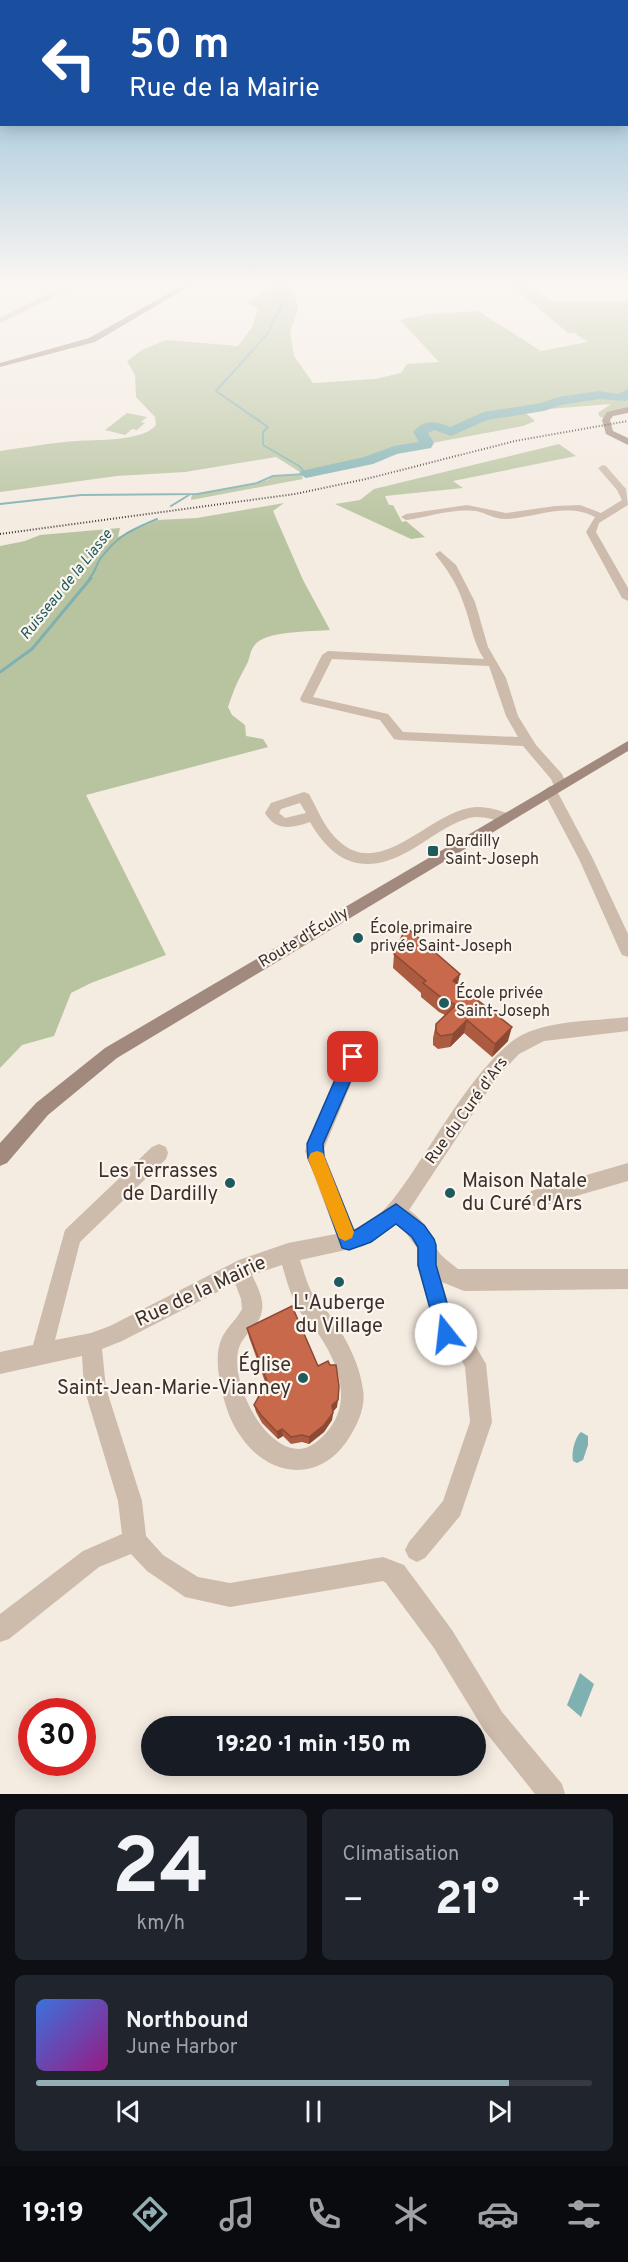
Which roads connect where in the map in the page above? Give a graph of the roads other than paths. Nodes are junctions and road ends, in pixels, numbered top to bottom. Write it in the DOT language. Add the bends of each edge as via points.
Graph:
graph roads {
  1 [pos="628,410"];
  2 [pos="628,442"];
  3 [pos="603,468"];
  4 [pos="406,517"];
  5 [pos="601,517"];
  6 [pos="440,554"];
  7 [pos="628,598"];
  8 [pos="493,663"];
  9 [pos="527,742"];
  10 [pos="628,745"];
  11 [pos="555,788"];
  12 [pos="315,815"];
  13 [pos="505,818"];
  14 [pos="628,951"];
  15 [pos="628,1024"];
  16 [pos="353,1057"];
  17 [pos="159,1153"];
  18 [pos="0,1157"];
  19 [pos="628,1172"];
  20 [pos="538,1198"];
  21 [pos="396,1213"];
  22 [pos="349,1241"];
  23 [pos="288,1253"];
  24 [pos="429,1255"];
  25 [pos="239,1270"];
  26 [pos="628,1279"];
  27 [pos="91,1343"];
  28 [pos="41,1353"];
  29 [pos="0,1363"];
  30 [pos="135,1541"];
  31 [pos="417,1550"];
  32 [pos="0,1630"];
  33 [pos="552,1794"];
  1 -- 2 [label="street" via="610,414 606,420 609,432"];
  3 -- 5 [label="street" via="627,501"];
  4 -- 5 [label="street" via="475,508 507,516 573,508"];
  5 -- 7 [label="street" via="591,531"];
  6 -- 8 [label="street" via="456,574 482,647"];
  8 -- 9 [label="street" via="512,716"];
  8 -- 9 [label="street" via="328,655 306,699 384,717 399,736"];
  9 -- 11 [label="street" via="557,777"];
  10 -- 11 [label="street, Route d'Écully"];
  11 -- 13 [label="street, Route d'Écully"];
  11 -- 14 [label="street"];
  12 -- 13 [label="street" via="335,845 365,860 398,851 466,813"];
  13 -- 18 [label="street, Route d'Écully" via="111,1053 42,1108"];
  15 -- 21 [label="street, Rue du Curé d'Ars" via="544,1034 513,1049 491,1072"];
  16 -- 22 [label="street" via="314,1151"];
  17 -- 28 [label="street" via="72,1236"];
  19 -- 20 [label="street"];
  21 -- 22 [label="street, Rue de la Mairie" via="364,1236"];
  21 -- 24 [label="street" via="418,1231 428,1245"];
  22 -- 23 [label="street, Rue de la Mairie"];
  23 -- 25 [label="street, Rue de la Mairie"];
  23 -- 25 [label="street" via="306,1304 323,1322 352,1379 353,1400 341,1432 318,1454 303,1460 291,1459 264,1445 249,1430 234,1394 230,1343 252,1308"];
  24 -- 26 [label="street" via="452,1278 464,1281"];
  24 -- 31 [label="street" via="427,1265 446,1334 476,1364 481,1422 452,1508"];
  25 -- 27 [label="street, Rue de la Mairie"];
  27 -- 28 [label="street, Rue de la Mairie"];
  27 -- 30 [label="street" via="95,1388 130,1501"];
  28 -- 29 [label="street, Rue de la Mairie"];
  30 -- 32 [label="street" via="91,1559"];
  30 -- 33 [label="street" via="155,1563 194,1588 230,1595 383,1569 395,1574 444,1639 493,1721"];
}
